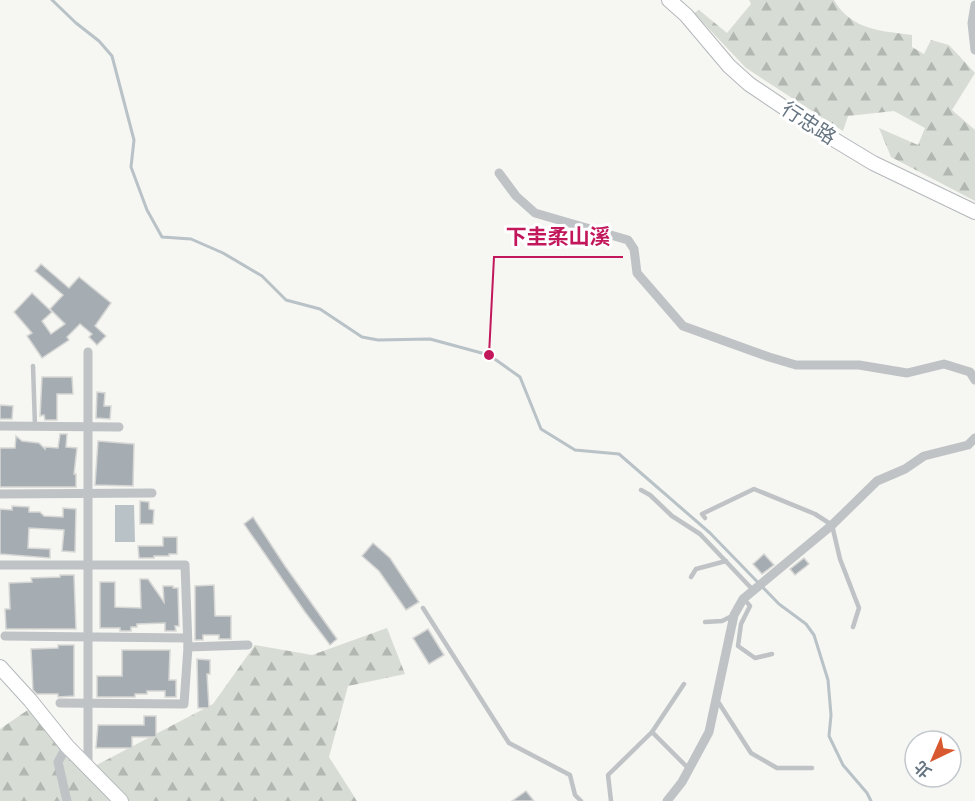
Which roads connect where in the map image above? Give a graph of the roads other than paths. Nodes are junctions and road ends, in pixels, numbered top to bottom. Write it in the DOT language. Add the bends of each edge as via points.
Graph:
graph roads {
  1 [pos="669,0"];
  2 [pos="975,5"];
  3 [pos="975,50"];
  4 [pos="499,173"];
  5 [pos="975,212"];
  6 [pos="88,352"];
  7 [pos="33,366"];
  8 [pos="975,381"];
  9 [pos="0,426"];
  10 [pos="35,426"];
  11 [pos="88,427"];
  12 [pos="119,427"];
  13 [pos="975,438"];
  14 [pos="641,490"];
  15 [pos="152,493"];
  16 [pos="0,494"];
  17 [pos="88,494"];
  18 [pos="705,518"];
  19 [pos="832,525"];
  20 [pos="726,561"];
  21 [pos="88,565"];
  22 [pos="0,566"];
  23 [pos="691,577"];
  24 [pos="756,588"];
  25 [pos="743,599"];
  26 [pos="423,608"];
  27 [pos="734,615"];
  28 [pos="705,622"];
  29 [pos="853,627"];
  30 [pos="5,636"];
  31 [pos="88,636"];
  32 [pos="187,643"];
  33 [pos="248,645"];
  34 [pos="772,654"];
  35 [pos="0,667"];
  36 [pos="684,684"];
  37 [pos="716,698"];
  38 [pos="60,703"];
  39 [pos="88,704"];
  40 [pos="652,732"];
  41 [pos="67,746"];
  42 [pos="812,768"];
  43 [pos="88,769"];
  44 [pos="689,769"];
  45 [pos="67,801"];
  46 [pos="121,801"];
  47 [pos="581,801"];
  48 [pos="611,801"];
  49 [pos="667,801"];
  1 -- 5 [label="street, 行忠路" via="749,84 873,163"];
  2 -- 3 [label="street"];
  4 -- 8 [label="street" via="535,213 628,240 634,249 637,273 683,326 796,365 859,364 907,373 944,364 970,372"];
  6 -- 11 [label="street"];
  7 -- 10 [label="lane"];
  9 -- 10 [label="street"];
  10 -- 11 [label="street"];
  11 -- 12 [label="street"];
  11 -- 17 [label="street"];
  13 -- 19 [label="street" via="968,445 924,456 877,481"];
  14 -- 20 [label="lane" via="700,534"];
  15 -- 17 [label="street"];
  16 -- 17 [label="street"];
  17 -- 21 [label="street"];
  18 -- 19 [label="lane" via="702,514 754,489"];
  19 -- 24 [label="street"];
  19 -- 29 [label="lane" via="859,608"];
  20 -- 23 [label="lane" via="696,569"];
  20 -- 24 [label="lane"];
  21 -- 22 [label="street"];
  21 -- 31 [label="street"];
  21 -- 32 [label="street" via="185,565"];
  24 -- 25 [label="street"];
  25 -- 27 [label="street"];
  25 -- 34 [label="lane" via="750,606 741,624 738,646 755,658"];
  26 -- 47 [label="lane" via="509,743 570,775 575,795"];
  27 -- 28 [label="lane" via="722,621"];
  27 -- 37 [label="street"];
  30 -- 31 [label="street"];
  31 -- 32 [label="street"];
  31 -- 39 [label="street"];
  32 -- 33 [label="street"];
  32 -- 39 [label="street" via="184,704"];
  35 -- 41 [label="street"];
  36 -- 40 [label="lane"];
  37 -- 42 [label="lane" via="751,753 777,768"];
  37 -- 44 [label="street" via="709,732"];
  38 -- 39 [label="street"];
  39 -- 43 [label="street"];
  40 -- 44 [label="lane"];
  40 -- 48 [label="lane" via="608,776"];
  41 -- 43 [label="street"];
  41 -- 45 [label="street" via="58,762"];
  43 -- 46 [label="street"];
  44 -- 49 [label="street"];
}
